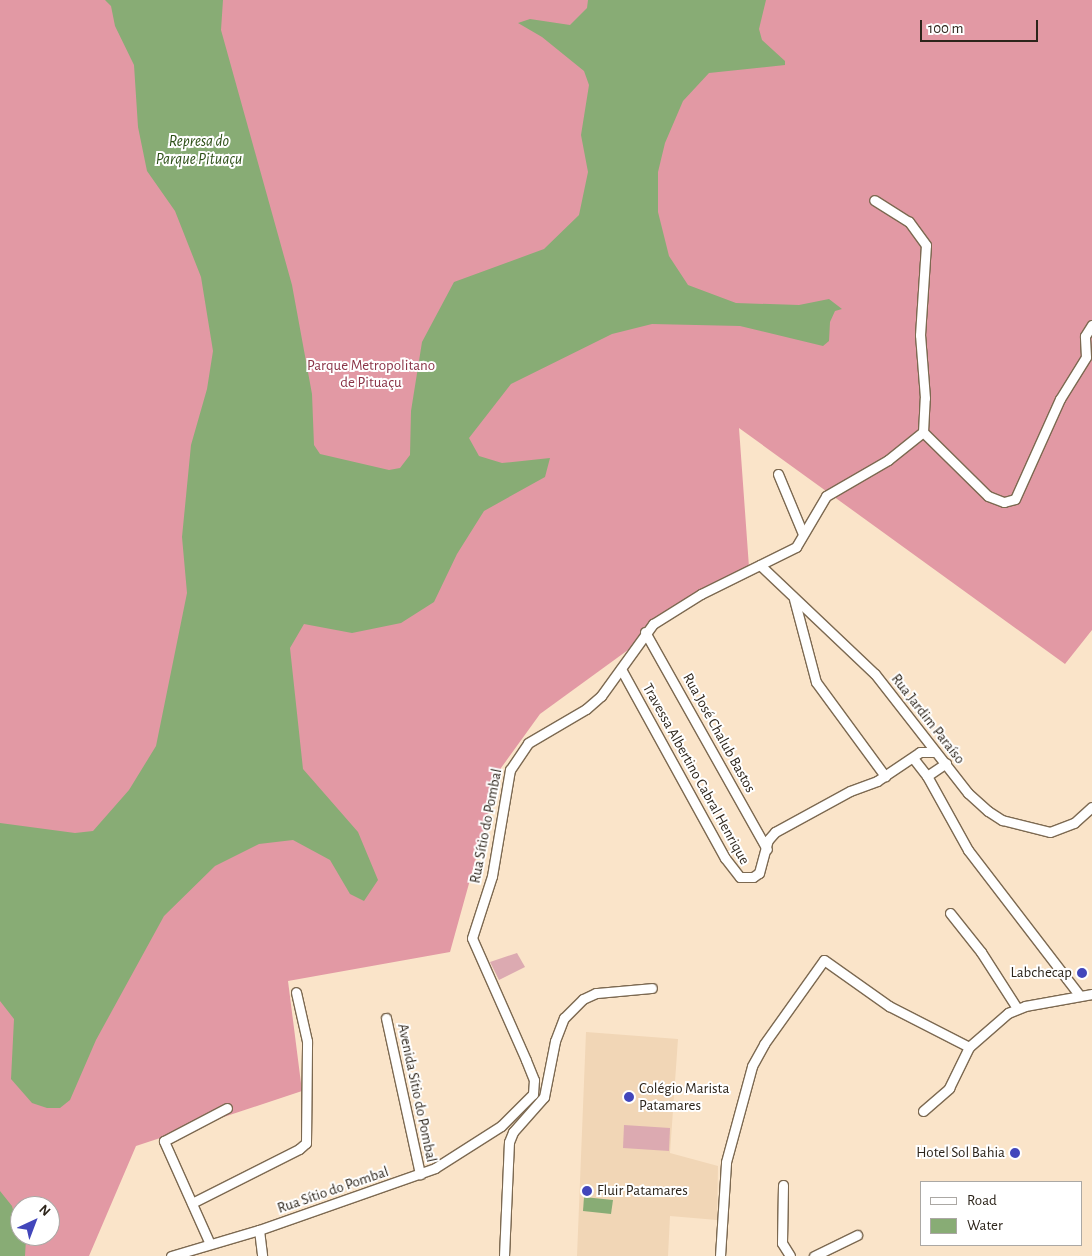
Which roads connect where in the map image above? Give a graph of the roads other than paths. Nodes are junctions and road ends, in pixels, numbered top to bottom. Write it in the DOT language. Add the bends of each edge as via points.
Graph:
graph roads {
  1 [pos="874,200"];
  2 [pos="1092,325"];
  3 [pos="923,432"];
  4 [pos="778,474"];
  5 [pos="803,534"];
  6 [pos="760,565"];
  7 [pos="793,596"];
  8 [pos="645,632"];
  9 [pos="621,668"];
  10 [pos="935,752"];
  11 [pos="913,758"];
  12 [pos="946,763"];
  13 [pos="885,776"];
  14 [pos="927,776"];
  15 [pos="1092,807"];
  16 [pos="766,848"];
  17 [pos="950,913"];
  18 [pos="652,988"];
  19 [pos="296,992"];
  20 [pos="1092,994"];
  21 [pos="1080,996"];
  22 [pos="1017,1008"];
  23 [pos="386,1018"];
  24 [pos="969,1047"];
  25 [pos="227,1108"];
  26 [pos="923,1111"];
  27 [pos="420,1174"];
  28 [pos="783,1185"];
  29 [pos="192,1203"];
  30 [pos="258,1230"];
  31 [pos="857,1235"];
  32 [pos="210,1244"];
  33 [pos="171,1256"];
  34 [pos="262,1256"];
  35 [pos="504,1256"];
  36 [pos="720,1256"];
  37 [pos="790,1256"];
  38 [pos="814,1256"];
  1 -- 3 [label="street" via="909,222 926,245 920,335 926,398"];
  2 -- 3 [label="street" via="1085,336 1086,357 1060,399 1015,498 1004,502 988,496"];
  3 -- 5 [label="street, Rua Sítio do Pombal" via="888,460 826,496"];
  4 -- 5 [label="street"];
  5 -- 6 [label="street, Rua Sítio do Pombal" via="796,546"];
  6 -- 7 [label="street, Rua Jardim Paraíso"];
  6 -- 8 [label="street, Rua Sítio do Pombal" via="686,602"];
  7 -- 10 [label="street, Rua Jardim Paraíso" via="875,674"];
  7 -- 13 [label="street" via="812,674"];
  8 -- 9 [label="street, Rua Sítio do Pombal"];
  8 -- 16 [label="street, Rua José Chalub Bastos"];
  9 -- 16 [label="street, Travessa Albertino Cabral Henrique" via="735,874 746,879 753,877 762,867"];
  9 -- 27 [label="street, Rua Sítio do Pombal" via="594,702 528,743 514,760 492,876 473,932 474,946 534,1080 533,1094 495,1130 445,1163"];
  10 -- 11 [label="street" via="925,750"];
  10 -- 12 [label="street, Rua Jardim Paraíso"];
  11 -- 13 [label="street"];
  11 -- 14 [label="street"];
  12 -- 14 [label="street"];
  12 -- 15 [label="street, Rua Jardim Paraíso" via="977,803 1002,820 1018,825 1059,831"];
  13 -- 16 [label="street" via="775,832"];
  14 -- 21 [label="street" via="968,850"];
  17 -- 22 [label="street" via="981,952"];
  18 -- 35 [label="street" via="596,993 583,999 564,1018 555,1041 544,1097 513,1132 509,1142"];
  19 -- 29 [label="street" via="307,1048 306,1143"];
  20 -- 21 [label="street"];
  21 -- 22 [label="street"];
  22 -- 24 [label="street"];
  23 -- 27 [label="street, Avenida Sítio do Pombal"];
  24 -- 26 [label="street" via="949,1088"];
  24 -- 36 [label="street" via="888,1006 824,960 752,1066 726,1162"];
  25 -- 29 [label="street" via="164,1141"];
  27 -- 30 [label="street, Rua Sítio do Pombal"];
  28 -- 37 [label="street" via="782,1244"];
  29 -- 32 [label="street"];
  30 -- 32 [label="street, Rua Sítio do Pombal"];
  30 -- 34 [label="street"];
  31 -- 38 [label="street"];
  32 -- 33 [label="street, Rua Sítio do Pombal"];
}
